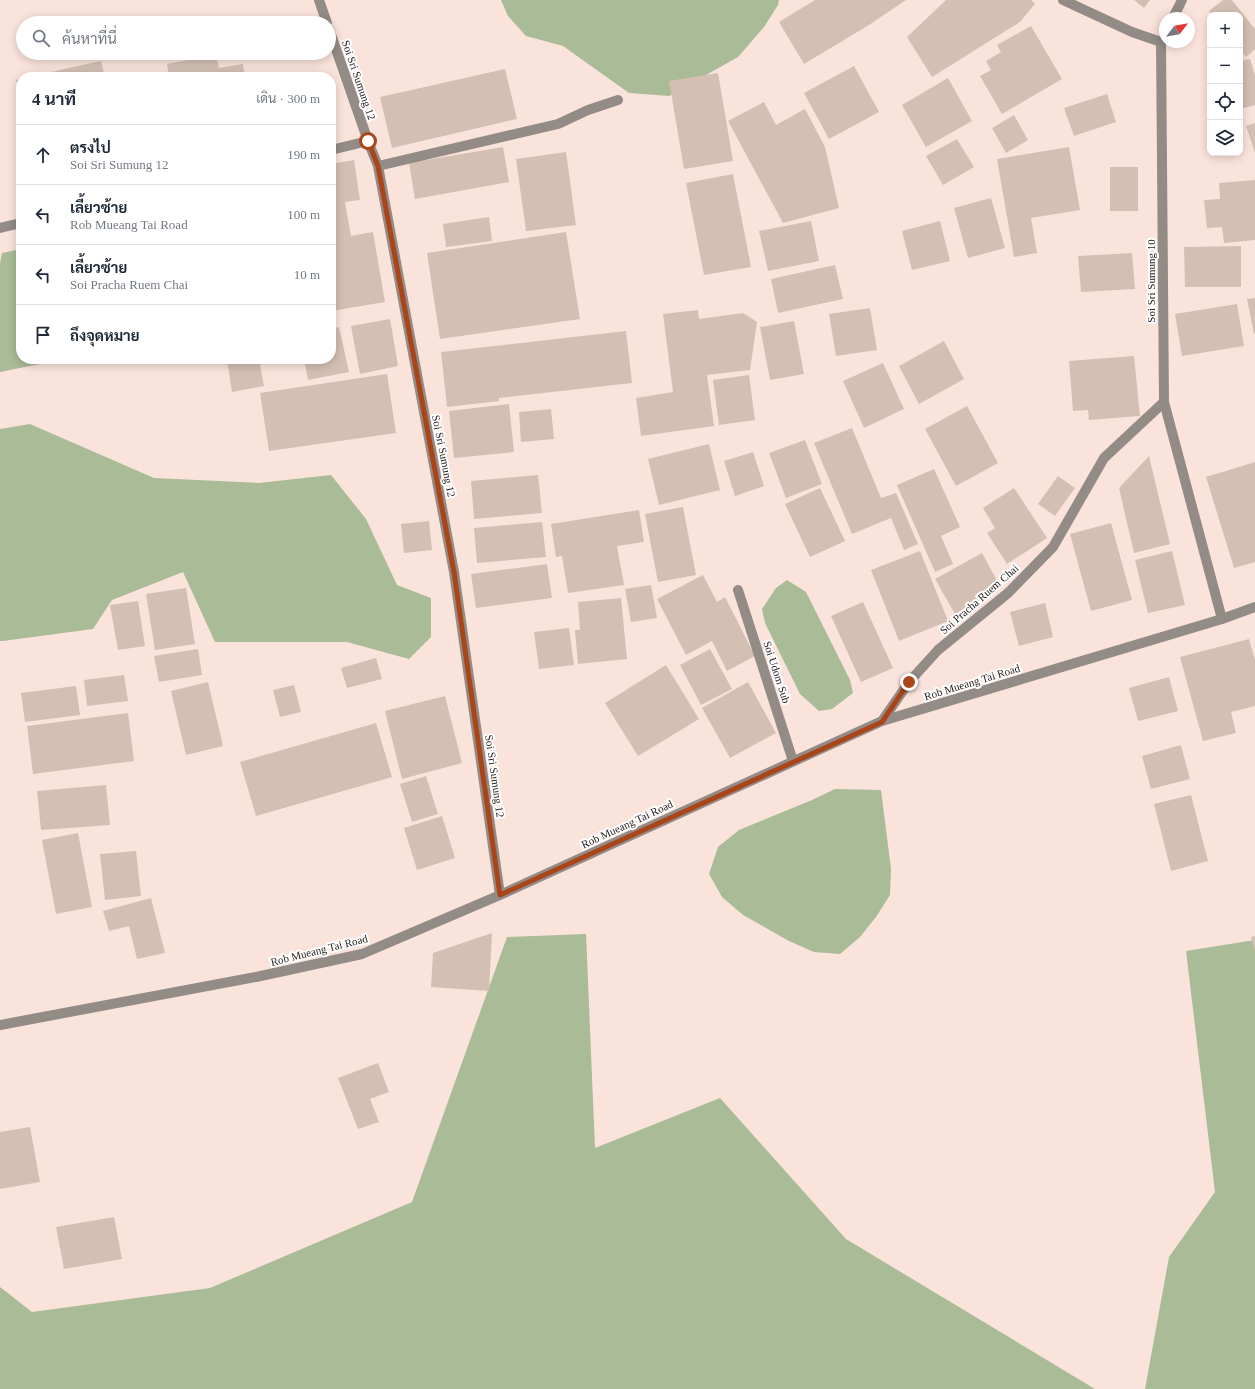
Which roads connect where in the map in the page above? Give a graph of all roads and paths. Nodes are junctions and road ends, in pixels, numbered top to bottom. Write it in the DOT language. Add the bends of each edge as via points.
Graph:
graph roads {
  1 [pos="319,0"];
  2 [pos="1063,0"];
  3 [pos="1182,0"];
  4 [pos="1176,12"];
  5 [pos="325,16"];
  6 [pos="1159,37"];
  7 [pos="1163,48"];
  8 [pos="336,49"];
  9 [pos="618,100"];
  10 [pos="368,141"];
  11 [pos="336,149"];
  12 [pos="378,166"];
  13 [pos="16,224"];
  14 [pos="0,228"];
  15 [pos="1164,402"];
  16 [pos="738,590"];
  17 [pos="1255,607"];
  18 [pos="1222,619"];
  19 [pos="882,722"];
  20 [pos="793,762"];
  21 [pos="500,895"];
  22 [pos="0,1025"];
  1 -- 5 [label="street"];
  2 -- 6 [label="street, Soi Sri Sumung 10" via="1132,32"];
  3 -- 4 [label="street"];
  7 -- 15 [label="street, Soi Sri Sumung 10"];
  8 -- 10 [label="street, Soi Sri Sumung 12"];
  9 -- 12 [label="street" via="558,124"];
  10 -- 11 [label="street"];
  10 -- 12 [label="street, Soi Sri Sumung 12"];
  12 -- 21 [label="street, Soi Sri Sumung 12" via="454,572"];
  13 -- 14 [label="street"];
  15 -- 18 [label="street, Soi Sri Sumung 10"];
  15 -- 19 [label="street, Soi Pracha Ruem Chai" via="1104,458 1053,547 1008,593 938,650 909,682"];
  16 -- 20 [label="street, Soi Udom Sub"];
  17 -- 18 [label="street, Rob Mueang Tai Road"];
  18 -- 19 [label="street, Rob Mueang Tai Road"];
  19 -- 20 [label="street, Rob Mueang Tai Road"];
  20 -- 21 [label="street, Rob Mueang Tai Road"];
  21 -- 22 [label="street, Rob Mueang Tai Road" via="362,954 256,977"];
}
